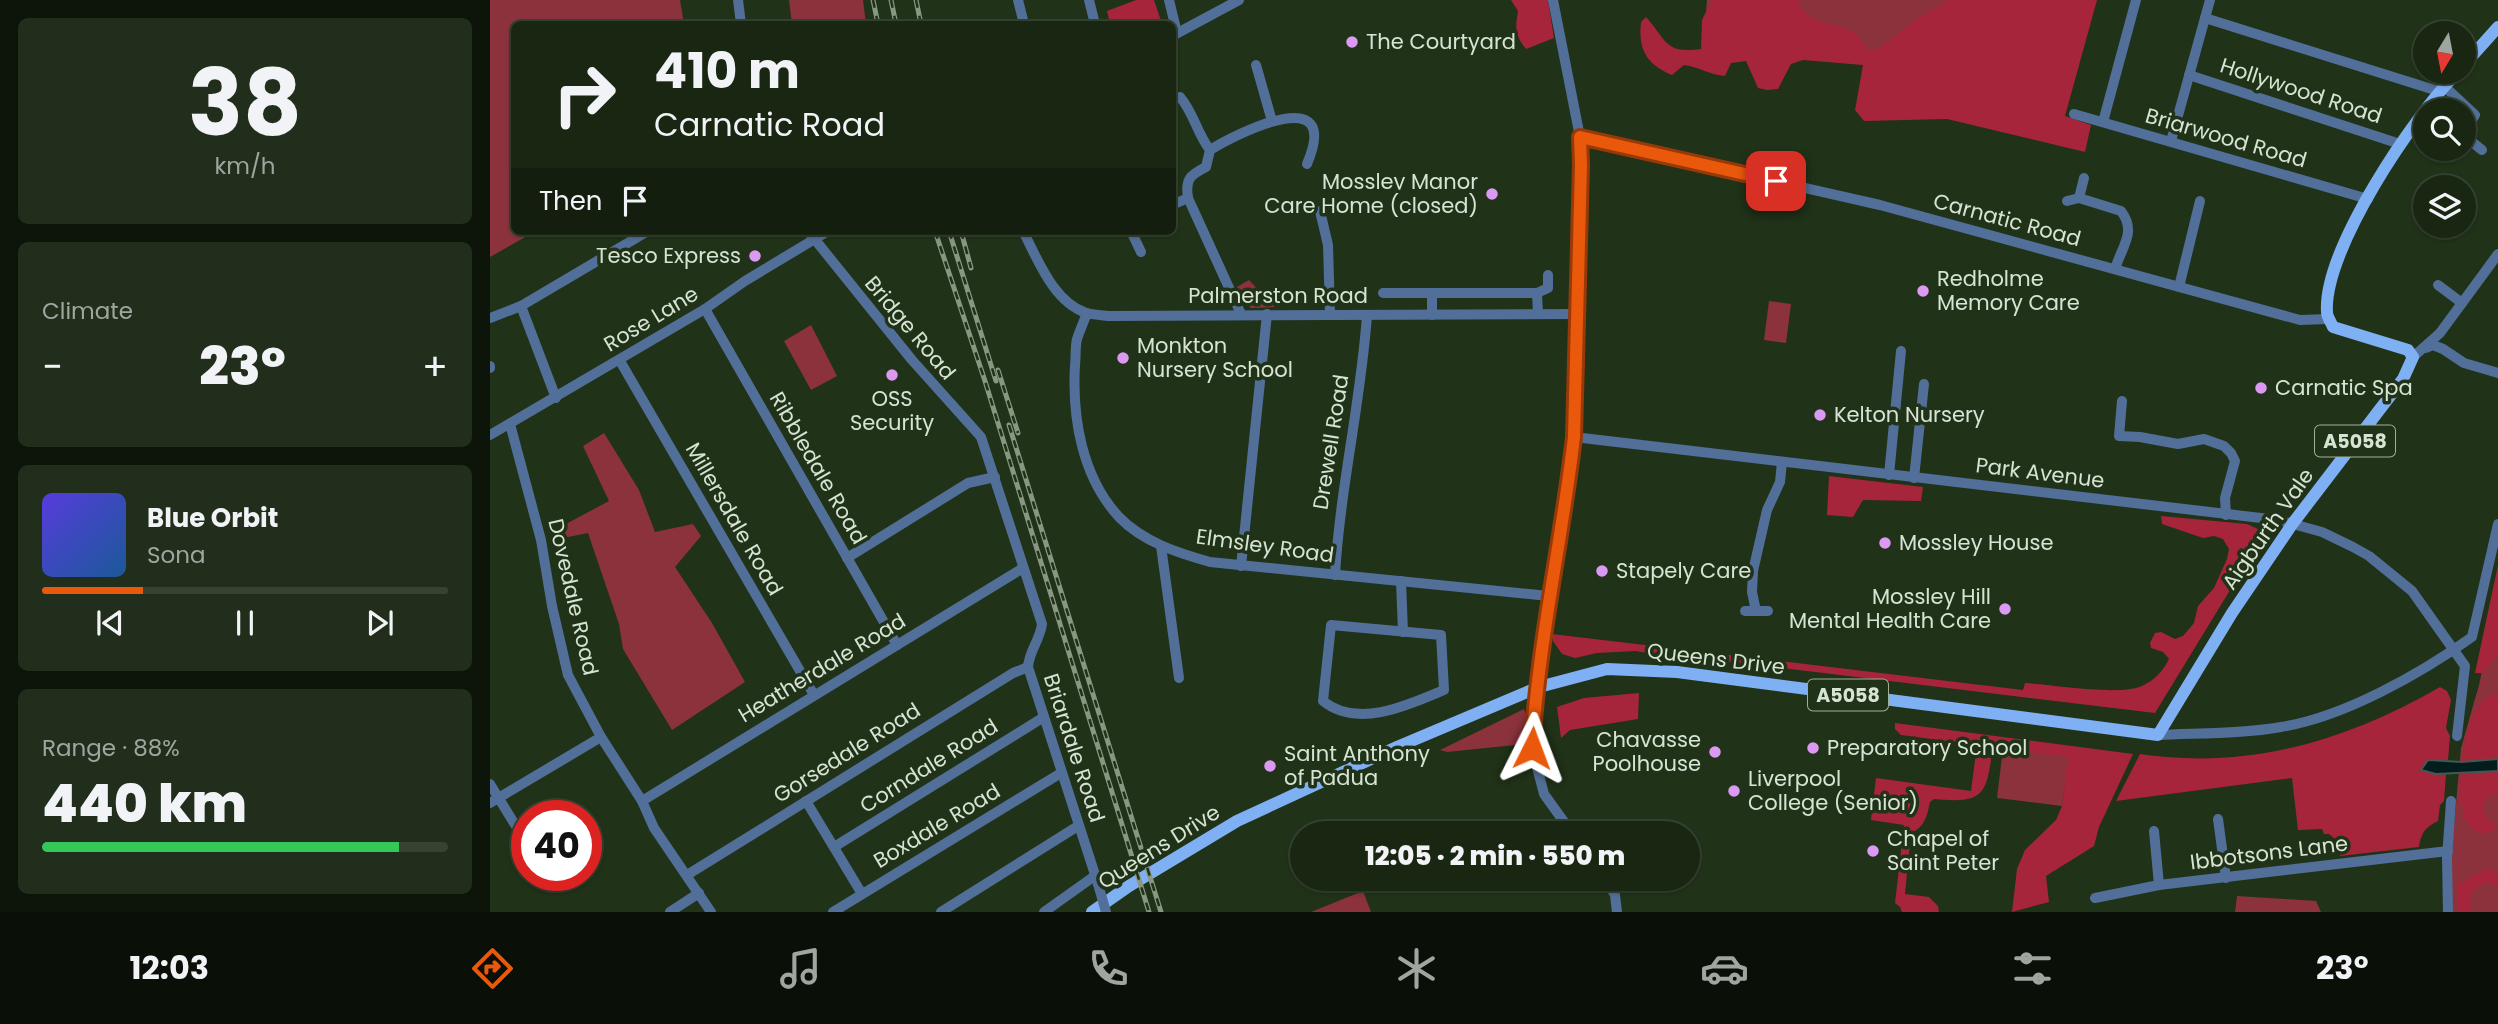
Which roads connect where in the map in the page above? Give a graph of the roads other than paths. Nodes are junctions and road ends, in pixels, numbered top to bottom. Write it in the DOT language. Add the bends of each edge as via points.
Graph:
graph roads {
  1 [pos="738,0"];
  2 [pos="1018,0"];
  3 [pos="1089,0"];
  4 [pos="1169,0"];
  5 [pos="1240,0"];
  6 [pos="1553,0"];
  7 [pos="2136,0"];
  8 [pos="2210,0"];
  9 [pos="2205,18"];
  10 [pos="741,21"];
  11 [pos="1023,21"];
  12 [pos="1094,21"];
  13 [pos="1173,21"];
  14 [pos="2498,27"];
  15 [pos="1176,33"];
  16 [pos="2476,52"];
  17 [pos="1256,65"];
  18 [pos="2189,75"];
  19 [pos="2445,84"];
  20 [pos="2441,88"];
  21 [pos="1194,96"];
  22 [pos="1180,97"];
  23 [pos="1188,106"];
  24 [pos="2074,114"];
  25 [pos="1272,121"];
  26 [pos="2103,122"];
  27 [pos="1580,137"];
  28 [pos="2171,141"];
  29 [pos="2400,144"];
  30 [pos="1210,150"];
  31 [pos="2482,150"];
  32 [pos="1307,164"];
  33 [pos="2084,178"];
  34 [pos="1188,198"];
  35 [pos="2079,198"];
  36 [pos="2368,199"];
  37 [pos="2067,201"];
  38 [pos="2200,201"];
  39 [pos="1176,203"];
  40 [pos="1320,212"];
  41 [pos="641,235"];
  42 [pos="811,235"];
  43 [pos="1025,235"];
  44 [pos="1133,235"];
  45 [pos="1141,252"];
  46 [pos="2498,254"];
  47 [pos="2115,269"];
  48 [pos="1548,275"];
  49 [pos="2438,285"];
  50 [pos="2179,287"];
  51 [pos="1383,293"];
  52 [pos="1432,293"];
  53 [pos="1537,293"];
  54 [pos="2462,303"];
  55 [pos="521,306"];
  56 [pos="705,309"];
  57 [pos="1087,313"];
  58 [pos="1241,314"];
  59 [pos="1267,314"];
  60 [pos="1331,314"];
  61 [pos="1538,314"];
  62 [pos="1577,314"];
  63 [pos="1367,315"];
  64 [pos="1432,315"];
  65 [pos="490,318"];
  66 [pos="2329,319"];
  67 [pos="1901,351"];
  68 [pos="2418,353"];
  69 [pos="620,361"];
  70 [pos="2498,373"];
  71 [pos="1924,384"];
  72 [pos="556,398"];
  73 [pos="2122,401"];
  74 [pos="510,424"];
  75 [pos="490,435"];
  76 [pos="981,437"];
  77 [pos="1574,437"];
  78 [pos="1782,462"];
  79 [pos="1889,475"];
  80 [pos="995,477"];
  81 [pos="1914,478"];
  82 [pos="2226,515"];
  83 [pos="2293,523"];
  84 [pos="2498,524"];
  85 [pos="1161,546"];
  86 [pos="847,558"];
  87 [pos="1241,566"];
  88 [pos="1023,568"];
  89 [pos="1335,575"];
  90 [pos="1401,582"];
  91 [pos="1549,596"];
  92 [pos="1768,611"];
  93 [pos="1403,632"];
  94 [pos="897,645"];
  95 [pos="2455,649"];
  96 [pos="1028,667"];
  97 [pos="1179,678"];
  98 [pos="1539,687"];
  99 [pos="814,695"];
  100 [pos="1044,717"];
  101 [pos="2158,735"];
  102 [pos="2457,736"];
  103 [pos="601,737"];
  104 [pos="1062,773"];
  105 [pos="490,785"];
  106 [pos="494,801"];
  107 [pos="642,801"];
  108 [pos="806,801"];
  109 [pos="2451,801"];
  110 [pos="2218,819"];
  111 [pos="1563,821"];
  112 [pos="511,823"];
  113 [pos="1078,826"];
  114 [pos="2154,831"];
  115 [pos="834,848"];
  116 [pos="2448,851"];
  117 [pos="687,875"];
  118 [pos="2226,878"];
  119 [pos="1097,879"];
  120 [pos="2159,885"];
  121 [pos="1613,891"];
  122 [pos="699,893"];
  123 [pos="862,894"];
  124 [pos="2095,898"];
  125 [pos="670,912"];
  126 [pos="711,912"];
  127 [pos="834,912"];
  128 [pos="941,912"];
  129 [pos="1044,912"];
  130 [pos="1092,912"];
  131 [pos="1107,912"];
  132 [pos="1617,912"];
  133 [pos="2448,912"];
  1 -- 10 [label="street"];
  2 -- 11 [label="street"];
  3 -- 12 [label="street"];
  4 -- 13 [label="street"];
  5 -- 15 [label="street"];
  6 -- 27 [label="street"];
  7 -- 26 [label="street"];
  8 -- 9 [label="street"];
  9 -- 18 [label="street"];
  9 -- 20 [label="street"];
  14 -- 16 [label="main road"];
  17 -- 25 [label="street"];
  18 -- 28 [label="street"];
  18 -- 29 [label="street, Hollywood Road"];
  19 -- 20 [label="main road"];
  20 -- 29 [label="main road"];
  20 -- 31 [label="street" via="2475,116 2465,132"];
  21 -- 23 [label="street"];
  22 -- 23 [label="street"];
  23 -- 30 [label="street"];
  24 -- 26 [label="street, Briarwood Road"];
  25 -- 30 [label="street"];
  25 -- 32 [label="street" via="1299,117 1313,126 1315,137"];
  26 -- 28 [label="street, Briarwood Road"];
  27 -- 47 [label="street, Carnatic Road" via="1857,200"];
  27 -- 62 [label="street"];
  28 -- 36 [label="street, Briarwood Road"];
  29 -- 36 [label="main road"];
  30 -- 34 [label="street" via="1206,167 1191,175 1186,184"];
  33 -- 35 [label="street"];
  34 -- 39 [label="street"];
  34 -- 58 [label="street"];
  35 -- 37 [label="street"];
  35 -- 47 [label="street" via="2121,211 2130,224"];
  36 -- 66 [label="main road" via="2331,281"];
  38 -- 50 [label="street"];
  40 -- 60 [label="street" via="1328,245"];
  41 -- 55 [label="street"];
  42 -- 56 [label="street, Rose Lane"];
  42 -- 76 [label="street, Bridge Road"];
  43 -- 57 [label="street" via="1050,282 1065,300"];
  44 -- 45 [label="street"];
  46 -- 54 [label="street, Aigburth Vale"];
  47 -- 50 [label="street, Carnatic Road"];
  48 -- 53 [label="street" via="1548,288"];
  49 -- 54 [label="street"];
  50 -- 66 [label="street, Carnatic Road" via="2300,320"];
  51 -- 52 [label="street"];
  52 -- 53 [label="street"];
  52 -- 64 [label="street"];
  53 -- 61 [label="street"];
  54 -- 68 [label="street, Aigburth Vale"];
  55 -- 65 [label="street"];
  55 -- 72 [label="street"];
  56 -- 69 [label="street, Rose Lane"];
  56 -- 86 [label="street, Ribbledale Road"];
  57 -- 58 [label="street, Palmerston Road"];
  57 -- 85 [label="street, Elmsley Road" via="1077,340 1074,386 1083,451 1107,501 1121,518"];
  58 -- 59 [label="street, Palmerston Road"];
  59 -- 60 [label="street, Palmerston Road"];
  59 -- 87 [label="street"];
  60 -- 63 [label="street, Palmerston Road"];
  61 -- 62 [label="street, Palmerston Road"];
  61 -- 64 [label="street, Palmerston Road"];
  62 -- 77 [label="street"];
  63 -- 64 [label="street, Palmerston Road"];
  63 -- 89 [label="street, Drewell Road"];
  66 -- 68 [label="main road, Carnatic Road" via="2344,332"];
  67 -- 79 [label="street"];
  68 -- 70 [label="street" via="2433,345 2464,363"];
  68 -- 83 [label="main road, Aigburth Vale / A5058"];
  69 -- 72 [label="street, Rose Lane"];
  69 -- 99 [label="street, Millersdale Road"];
  71 -- 81 [label="street"];
  72 -- 74 [label="street, Rose Lane"];
  73 -- 82 [label="street" via="2119,436 2178,444 2204,439 2231,453 2235,461 2227,485"];
  74 -- 75 [label="street, Rose Lane"];
  74 -- 103 [label="street, Dovedale Road" via="541,540 568,675"];
  76 -- 80 [label="street, Briardale Road"];
  77 -- 78 [label="street, Park Avenue"];
  77 -- 91 [label="street"];
  78 -- 79 [label="street, Park Avenue"];
  78 -- 92 [label="street" via="1753,571 1751,611"];
  79 -- 81 [label="street, Park Avenue"];
  80 -- 86 [label="street" via="968,483"];
  80 -- 88 [label="street, Briardale Road"];
  81 -- 82 [label="street, Park Avenue"];
  82 -- 83 [label="street, Park Avenue"];
  83 -- 95 [label="street, Park Avenue" via="2369,556 2412,591"];
  83 -- 101 [label="main road, Aigburth Vale / A5058"];
  84 -- 95 [label="street" via="2472,637"];
  85 -- 87 [label="street, Elmsley Road" via="1210,562"];
  85 -- 97 [label="street"];
  86 -- 94 [label="street, Ribbledale Road"];
  87 -- 89 [label="street, Elmsley Road"];
  88 -- 94 [label="street, Heatherdale Road"];
  88 -- 96 [label="street, Briardale Road" via="1042,624"];
  89 -- 90 [label="street, Elmsley Road"];
  90 -- 91 [label="street, Elmsley Road"];
  90 -- 93 [label="street"];
  91 -- 98 [label="street"];
  93 -- 93 [label="street" via="1441,635 1444,690 1391,710 1352,713 1323,701 1331,625"];
  94 -- 99 [label="street, Heatherdale Road"];
  95 -- 101 [label="street, Queens Drive" via="2338,712 2280,727"];
  95 -- 102 [label="street" via="2465,666"];
  96 -- 100 [label="street, Briardale Road"];
  96 -- 108 [label="street, Gorsedale Road"];
  98 -- 101 [label="main road, Queens Drive / A5058" via="1607,669 1641,669"];
  98 -- 111 [label="street" via="1533,758 1544,794"];
  98 -- 130 [label="main road, Queens Drive / A5058" via="1237,821"];
  99 -- 107 [label="street, Heatherdale Road"];
  100 -- 104 [label="street, Briardale Road"];
  100 -- 115 [label="street, Corndale Road"];
  103 -- 106 [label="street"];
  103 -- 107 [label="street, Dovedale Road"];
  104 -- 113 [label="street, Briardale Road"];
  104 -- 123 [label="street, Boxdale Road"];
  105 -- 106 [label="street"];
  106 -- 112 [label="street"];
  107 -- 117 [label="street, Dovedale Road" via="654,828"];
  108 -- 115 [label="street"];
  108 -- 117 [label="street, Gorsedale Road"];
  109 -- 116 [label="street"];
  110 -- 118 [label="street"];
  113 -- 119 [label="street, Briardale Road"];
  113 -- 128 [label="street"];
  114 -- 120 [label="street"];
  115 -- 123 [label="street"];
  116 -- 118 [label="street, Ibbotsons Lane"];
  116 -- 133 [label="street"];
  117 -- 122 [label="street, Dovedale Road"];
  118 -- 120 [label="street, Ibbotsons Lane"];
  119 -- 129 [label="street, Queens Drive"];
  119 -- 131 [label="street, Briardale Road, bridge"];
  120 -- 124 [label="street, Ibbotsons Lane"];
  121 -- 132 [label="street"];
  122 -- 125 [label="street"];
  122 -- 126 [label="street, Dovedale Road"];
  123 -- 127 [label="street, Boxdale Road"];
}
